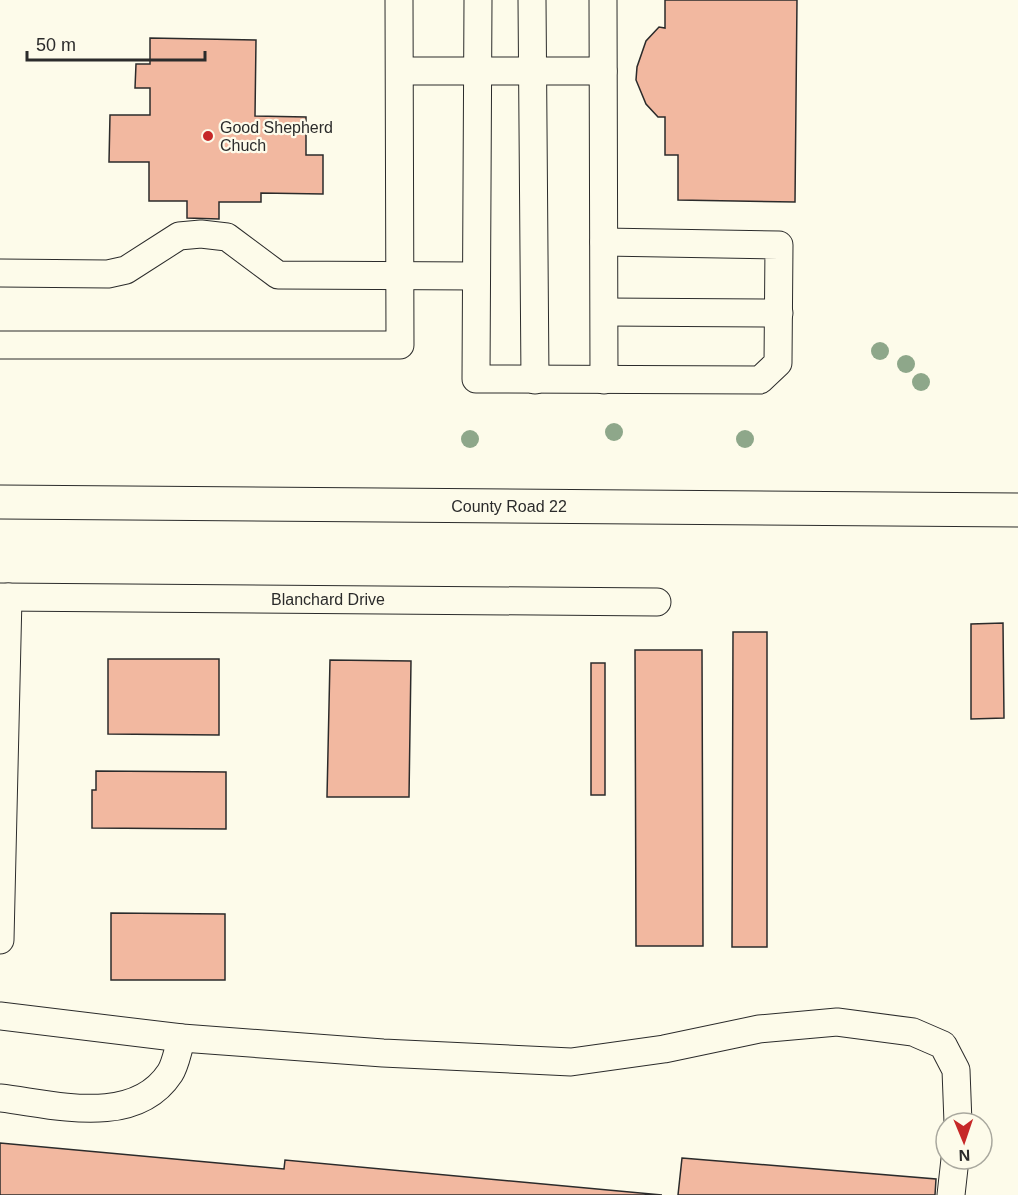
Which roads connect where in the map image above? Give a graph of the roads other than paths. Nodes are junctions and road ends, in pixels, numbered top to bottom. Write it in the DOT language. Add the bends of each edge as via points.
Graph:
graph roads {
  1 [pos="399,0"];
  2 [pos="478,0"];
  3 [pos="532,0"];
  4 [pos="603,0"];
  5 [pos="478,70"];
  6 [pos="400,71"];
  7 [pos="532,71"];
  8 [pos="603,71"];
  9 [pos="604,242"];
  10 [pos="0,273"];
  11 [pos="400,276"];
  12 [pos="476,276"];
  13 [pos="605,312"];
  14 [pos="779,313"];
  15 [pos="0,345"];
  16 [pos="535,380"];
  17 [pos="604,380"];
  18 [pos="0,502"];
  19 [pos="1018,510"];
  20 [pos="4,597"];
  21 [pos="657,602"];
  22 [pos="0,940"];
  23 [pos="0,1016"];
  24 [pos="182,1038"];
  25 [pos="0,1098"];
  26 [pos="958,1111"];
  27 [pos="954,1171"];
  28 [pos="951,1195"];
  1 -- 6 [label="street"];
  2 -- 5 [label="street"];
  3 -- 7 [label="street"];
  4 -- 8 [label="street"];
  5 -- 6 [label="street"];
  5 -- 7 [label="street"];
  5 -- 12 [label="street"];
  6 -- 11 [label="street"];
  7 -- 8 [label="street"];
  7 -- 16 [label="street"];
  8 -- 9 [label="street"];
  9 -- 13 [label="street"];
  9 -- 14 [label="street" via="779,245"];
  10 -- 11 [label="street" via="108,274 126,270 179,236 201,234 227,237 278,275"];
  11 -- 12 [label="street"];
  11 -- 15 [label="street" via="400,345"];
  12 -- 16 [label="street" via="476,379"];
  13 -- 14 [label="street"];
  13 -- 17 [label="street"];
  14 -- 17 [label="street" via="778,363 760,380"];
  16 -- 17 [label="street"];
  18 -- 19 [label="main road, County Road 22"];
  20 -- 21 [label="street, Blanchard Drive"];
  20 -- 22 [label="street"];
  23 -- 24 [label="street"];
  24 -- 25 [label="street" via="170,1073 129,1105 108,1110"];
  24 -- 26 [label="street" via="571,1062 664,1049 759,1029 837,1022 913,1032 943,1046 956,1070"];
  27 -- 28 [label="street"];
}
